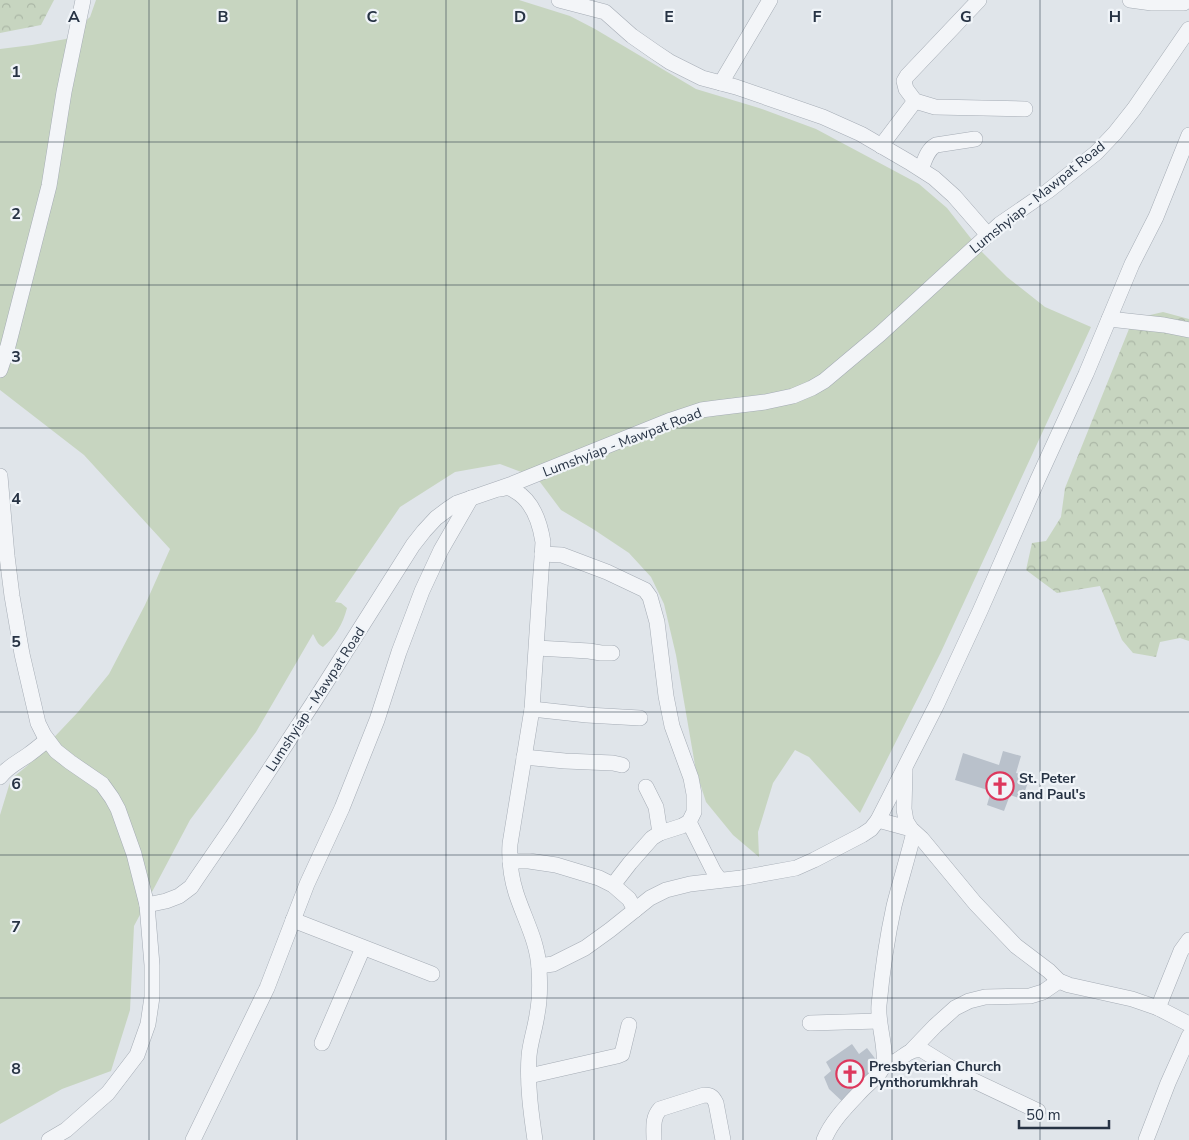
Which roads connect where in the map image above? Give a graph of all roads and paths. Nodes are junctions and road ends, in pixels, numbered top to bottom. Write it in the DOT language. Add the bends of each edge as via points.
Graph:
graph roads {
  1 [pos="83,0"];
  2 [pos="559,0"];
  3 [pos="770,0"];
  4 [pos="979,0"];
  5 [pos="1130,0"];
  6 [pos="608,6"];
  7 [pos="1185,6"];
  8 [pos="1188,35"];
  9 [pos="721,83"];
  10 [pos="915,101"];
  11 [pos="1025,109"];
  12 [pos="1189,135"];
  13 [pos="975,139"];
  14 [pos="881,146"];
  15 [pos="921,170"];
  16 [pos="988,235"];
  17 [pos="1109,319"];
  18 [pos="1189,330"];
  19 [pos="0,370"];
  20 [pos="0,476"];
  21 [pos="496,490"];
  22 [pos="470,498"];
  23 [pos="542,554"];
  24 [pos="7,607"];
  25 [pos="537,648"];
  26 [pos="612,653"];
  27 [pos="532,709"];
  28 [pos="640,718"];
  29 [pos="48,740"];
  30 [pos="524,757"];
  31 [pos="622,765"];
  32 [pos="905,767"];
  33 [pos="0,778"];
  34 [pos="646,787"];
  35 [pos="878,820"];
  36 [pos="690,822"];
  37 [pos="912,831"];
  38 [pos="660,833"];
  39 [pos="510,861"];
  40 [pos="720,880"];
  41 [pos="613,885"];
  42 [pos="147,905"];
  43 [pos="635,910"];
  44 [pos="293,920"];
  45 [pos="1189,940"];
  46 [pos="363,948"];
  47 [pos="539,966"];
  48 [pos="432,974"];
  49 [pos="1059,981"];
  50 [pos="1158,1008"];
  51 [pos="879,1021"];
  52 [pos="810,1023"];
  53 [pos="1189,1024"];
  54 [pos="629,1025"];
  55 [pos="1189,1036"];
  56 [pos="322,1043"];
  57 [pos="912,1050"];
  58 [pos="884,1064"];
  59 [pos="530,1076"];
  60 [pos="1038,1111"];
  61 [pos="49,1140"];
  62 [pos="193,1140"];
  63 [pos="535,1140"];
  64 [pos="654,1140"];
  65 [pos="723,1140"];
  66 [pos="824,1140"];
  67 [pos="1146,1140"];
  1 -- 19 [label="street" via="64,92 50,186"];
  2 -- 6 [label="street"];
  3 -- 9 [label="street"];
  4 -- 10 [label="street" via="907,76 904,81 906,89"];
  5 -- 7 [label="street"];
  6 -- 9 [label="street" via="632,36 670,62 702,78"];
  8 -- 16 [label="street, Lumshyiap - Mawpat Road" via="1134,109 1096,153"];
  9 -- 14 [label="street" via="823,117"];
  10 -- 11 [label="street" via="935,107"];
  10 -- 14 [label="street"];
  12 -- 17 [label="street"];
  13 -- 15 [label="street" via="936,145 929,151"];
  14 -- 15 [label="street"];
  15 -- 16 [label="street" via="954,196"];
  16 -- 21 [label="street, Lumshyiap - Mawpat Road" via="880,334 812,388 779,400 701,410"];
  17 -- 18 [label="street"];
  17 -- 32 [label="street" via="976,620"];
  20 -- 24 [label="street" via="7,556"];
  21 -- 22 [label="street, Lumshyiap - Mawpat Road"];
  21 -- 23 [label="street" via="508,488 528,503 540,528"];
  22 -- 42 [label="street, Lumshyiap - Mawpat Road" via="448,508 413,545 191,887 179,896"];
  22 -- 44 [label="street" via="422,591 377,720"];
  23 -- 25 [label="street"];
  23 -- 36 [label="street" via="562,556 607,572 645,590 650,597 672,726 694,794 694,812"];
  24 -- 29 [label="street" via="38,723"];
  25 -- 26 [label="street"];
  25 -- 27 [label="street"];
  27 -- 28 [label="street"];
  27 -- 30 [label="street"];
  29 -- 33 [label="street" via="11,766"];
  29 -- 42 [label="street" via="56,751 102,784 112,798 132,846"];
  30 -- 31 [label="street"];
  30 -- 39 [label="street"];
  32 -- 35 [label="street"];
  32 -- 37 [label="street" via="904,809"];
  34 -- 38 [label="street" via="656,807"];
  35 -- 37 [label="street"];
  35 -- 40 [label="street" via="871,829 796,868"];
  36 -- 38 [label="street"];
  36 -- 40 [label="street"];
  37 -- 49 [label="street" via="1016,946"];
  37 -- 51 [label="street" via="890,930"];
  38 -- 41 [label="street" via="644,846"];
  39 -- 41 [label="street" via="566,867"];
  39 -- 47 [label="street" via="516,894"];
  40 -- 43 [label="street" via="666,890"];
  41 -- 43 [label="street"];
  42 -- 61 [label="street" via="152,997 148,1024 136,1055 108,1093 66,1130"];
  43 -- 47 [label="street" via="585,948 552,964"];
  44 -- 46 [label="street"];
  44 -- 62 [label="street" via="266,988"];
  45 -- 50 [label="street" via="1181,951"];
  46 -- 48 [label="street"];
  46 -- 56 [label="street"];
  47 -- 59 [label="street" via="538,1013 529,1056"];
  49 -- 50 [label="street"];
  49 -- 57 [label="street" via="1044,992 1030,996 985,997 969,1001 955,1008"];
  50 -- 53 [label="street"];
  51 -- 52 [label="street"];
  51 -- 58 [label="street"];
  54 -- 59 [label="street" via="622,1054"];
  55 -- 67 [label="street"];
  57 -- 58 [label="street"];
  57 -- 60 [label="street" via="922,1050 964,1076"];
  58 -- 66 [label="street" via="836,1119"];
  59 -- 63 [label="street"];
  64 -- 65 [label="street" via="655,1114 660,1109 709,1095 716,1103"];
}
